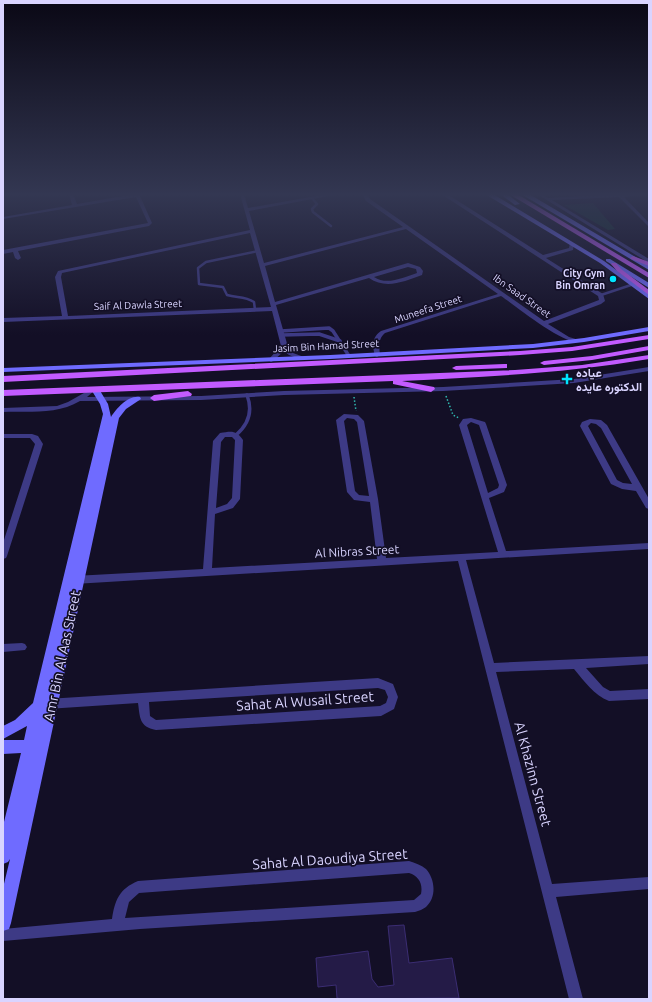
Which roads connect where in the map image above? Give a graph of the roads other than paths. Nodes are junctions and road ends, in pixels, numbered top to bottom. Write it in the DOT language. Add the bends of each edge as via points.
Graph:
graph roads {
  1 [pos="65,241"];
  2 [pos="206,241"];
  3 [pos="255,241"];
  4 [pos="354,241"];
  5 [pos="427,241"];
  6 [pos="517,241"];
  7 [pos="572,241"];
  8 [pos="590,241"];
  9 [pos="604,241"];
  10 [pos="616,241"];
  11 [pos="15,250"];
  12 [pos="258,251"];
  13 [pos="3,252"];
  14 [pos="543,257"];
  15 [pos="18,258"];
  16 [pos="633,258"];
  17 [pos="649,261"];
  18 [pos="614,264"];
  19 [pos="649,264"];
  20 [pos="262,265"];
  21 [pos="649,268"];
  22 [pos="370,276"];
  23 [pos="649,276"];
  24 [pos="632,285"];
  25 [pos="649,286"];
  26 [pos="649,293"];
  27 [pos="502,294"];
  28 [pos="601,295"];
  29 [pos="649,297"];
  30 [pos="274,306"];
  31 [pos="255,310"];
  32 [pos="65,317"];
  33 [pos="3,320"];
  34 [pos="544,323"];
  35 [pos="306,329"];
  36 [pos="552,329"];
  37 [pos="649,329"];
  38 [pos="281,333"];
  39 [pos="307,333"];
  40 [pos="649,337"];
  41 [pos="580,341"];
  42 [pos="340,342"];
  43 [pos="611,343"];
  44 [pos="551,344"];
  45 [pos="285,346"];
  46 [pos="649,348"];
  47 [pos="378,354"];
  48 [pos="330,357"];
  49 [pos="649,357"];
  50 [pos="302,358"];
  51 [pos="347,359"];
  52 [pos="271,360"];
  53 [pos="224,362"];
  54 [pos="649,364"];
  55 [pos="194,368"];
  56 [pos="574,368"];
  57 [pos="649,369"];
  58 [pos="3,370"];
  59 [pos="379,379"];
  60 [pos="3,380"];
  61 [pos="305,382"];
  62 [pos="229,386"];
  63 [pos="431,389"];
  64 [pos="3,393"];
  65 [pos="96,394"];
  66 [pos="247,395"];
  67 [pos="154,398"];
  68 [pos="78,399"];
  69 [pos="137,399"];
  70 [pos="3,410"];
  71 [pos="236,435"];
  72 [pos="3,436"];
  73 [pos="105,441"];
  74 [pos="638,488"];
  75 [pos="485,497"];
  76 [pos="374,499"];
  77 [pos="649,506"];
  78 [pos="213,512"];
  79 [pos="649,546"];
  80 [pos="503,555"];
  81 [pos="3,556"];
  82 [pos="461,557"];
  83 [pos="382,562"];
  84 [pos="207,572"];
  85 [pos="73,580"];
  86 [pos="22,647"];
  87 [pos="3,648"];
  88 [pos="649,660"];
  89 [pos="576,664"];
  90 [pos="490,668"];
  91 [pos="649,694"];
  92 [pos="143,697"];
  93 [pos="52,704"];
  94 [pos="38,705"];
  95 [pos="46,730"];
  96 [pos="32,731"];
  97 [pos="3,733"];
  98 [pos="36,746"];
  99 [pos="3,748"];
  100 [pos="3,857"];
  101 [pos="649,883"];
  102 [pos="548,891"];
  103 [pos="3,923"];
  104 [pos="117,925"];
  105 [pos="3,935"];
  106 [pos="576,999"];
  1 -- 11 [label="street"];
  2 -- 32 [label="street" via="60,272 58,277"];
  3 -- 12 [label="street"];
  4 -- 20 [label="street"];
  5 -- 27 [label="street, Ibn Saad Street"];
  6 -- 14 [label="street"];
  7 -- 14 [label="street" via="571,249"];
  7 -- 18 [label="street"];
  7 -- 24 [label="street"];
  8 -- 23 [label="main road"];
  9 -- 16 [label="street"];
  10 -- 17 [label="street"];
  11 -- 13 [label="street"];
  11 -- 15 [label="street"];
  12 -- 20 [label="street"];
  12 -- 31 [label="lane" via="206,262 198,268 199,284 223,286 230,296 247,297 254,302"];
  14 -- 28 [label="street"];
  16 -- 19 [label="main road"];
  16 -- 21 [label="street"];
  18 -- 25 [label="street"];
  18 -- 26 [label="main road"];
  20 -- 30 [label="street"];
  22 -- 22 [label="street, Saif Al Dawla Street" via="378,283 386,284 420,274 420,271 408,265"];
  22 -- 30 [label="street, Saif Al Dawla Street"];
  24 -- 28 [label="lane"];
  24 -- 29 [label="street"];
  27 -- 34 [label="street, Ibn Saad Street"];
  27 -- 47 [label="street, Muneefa Street" via="383,332 376,342"];
  28 -- 34 [label="street" via="602,301 599,303"];
  30 -- 31 [label="street, Saif Al Dawla Street"];
  30 -- 38 [label="street"];
  31 -- 32 [label="street, Saif Al Dawla Street"];
  32 -- 33 [label="street, Saif Al Dawla Street"];
  34 -- 36 [label="street, Ibn Saad Street"];
  35 -- 38 [label="lane"];
  35 -- 39 [label="lane"];
  35 -- 42 [label="lane" via="329,328"];
  36 -- 41 [label="street, Ibn Saad Street" via="567,338"];
  36 -- 44 [label="street, Ibn Saad Street" via="555,335"];
  37 -- 41 [label="street, Jasim Bin Hamad Street"];
  38 -- 39 [label="lane"];
  38 -- 45 [label="street"];
  39 -- 42 [label="lane" via="325,335"];
  40 -- 43 [label="main road, Jasim Bin Hamad Street"];
  41 -- 43 [label="main road"];
  41 -- 44 [label="street, Jasim Bin Hamad Street"];
  42 -- 51 [label="lane"];
  43 -- 51 [label="main road, Jasim Bin Hamad Street" via="520,353"];
  44 -- 47 [label="street, Jasim Bin Hamad Street"];
  45 -- 50 [label="street" via="291,354"];
  45 -- 52 [label="street"];
  46 -- 61 [label="main road" via="556,362 340,375"];
  47 -- 51 [label="street, Jasim Bin Hamad Street"];
  48 -- 50 [label="street, Jasim Bin Hamad Street"];
  48 -- 51 [label="main road"];
  49 -- 56 [label="main road"];
  50 -- 52 [label="street, Jasim Bin Hamad Street"];
  51 -- 55 [label="main road, Jasim Bin Hamad Street"];
  52 -- 53 [label="street, Jasim Bin Hamad Street"];
  53 -- 55 [label="main road"];
  53 -- 58 [label="street, Jasim Bin Hamad Street"];
  54 -- 56 [label="main road" via="608,370"];
  55 -- 60 [label="main road, Jasim Bin Hamad Street"];
  56 -- 59 [label="main road"];
  57 -- 63 [label="street" via="574,381"];
  59 -- 61 [label="main road"];
  59 -- 63 [label="main road"];
  61 -- 62 [label="main road"];
  62 -- 65 [label="main road"];
  62 -- 67 [label="main road" via="212,391"];
  63 -- 66 [label="street"];
  64 -- 65 [label="main road"];
  65 -- 68 [label="street"];
  65 -- 68 [label="street"];
  65 -- 69 [label="street"];
  65 -- 73 [label="street, Amr Bin Al Aas Street" via="107,411"];
  66 -- 67 [label="street"];
  66 -- 71 [label="lane" via="251,412 248,422"];
  67 -- 69 [label="street"];
  68 -- 70 [label="street" via="57,408"];
  69 -- 73 [label="street, Amr Bin Al Aas Street" via="119,410"];
  71 -- 78 [label="street" via="239,440 236,499 230,506"];
  71 -- 78 [label="street" via="226,434 218,439"];
  72 -- 81 [label="street" via="32,436 39,444"];
  73 -- 85 [label="street, Amr Bin Al Aas Street"];
  74 -- 74 [label="street" via="604,427 596,421 586,422 584,426 614,482"];
  74 -- 77 [label="street"];
  75 -- 75 [label="street" via="463,425 468,420 482,424 502,485 501,490"];
  75 -- 80 [label="street"];
  76 -- 76 [label="street" via="360,421 348,415 340,420 351,492 357,498"];
  76 -- 83 [label="street"];
  78 -- 84 [label="street"];
  79 -- 80 [label="street, Al Nibras Street"];
  80 -- 82 [label="street, Al Nibras Street"];
  82 -- 83 [label="street, Al Nibras Street"];
  82 -- 90 [label="street, Al Khazinn Street"];
  83 -- 84 [label="street, Al Nibras Street"];
  84 -- 85 [label="street, Al Nibras Street"];
  85 -- 93 [label="street, Amr Bin Al Aas Street"];
  85 -- 94 [label="street, Amr Bin Al Aas Street"];
  86 -- 87 [label="street"];
  88 -- 89 [label="street"];
  89 -- 90 [label="street"];
  89 -- 91 [label="street" via="599,690 609,696"];
  90 -- 102 [label="street, Al Khazinn Street"];
  92 -- 92 [label="street, Sahat Al Wusail Street" via="145,718 156,725 381,711 390,706 393,697 388,687 378,683"];
  92 -- 93 [label="street, Sahat Al Wusail Street"];
  93 -- 94 [label="street, Sahat Al Wusail Street"];
  93 -- 95 [label="street, Amr Bin Al Aas Street"];
  94 -- 96 [label="street, Amr Bin Al Aas Street"];
  94 -- 97 [label="street" via="20,724"];
  95 -- 96 [label="street"];
  95 -- 98 [label="street, Amr Bin Al Aas Street"];
  96 -- 97 [label="street"];
  96 -- 98 [label="street, Amr Bin Al Aas Street"];
  98 -- 99 [label="street"];
  98 -- 100 [label="street, Amr Bin Al Aas Street"];
  98 -- 103 [label="street, Amr Bin Al Aas Street"];
  101 -- 102 [label="street"];
  102 -- 106 [label="street, Al Khazinn Street"];
  104 -- 104 [label="street, Sahat Al Daoudiya Street" via="415,906 423,902 428,888 424,874 409,867 138,887 123,898"];
  104 -- 105 [label="street, Sahat Al Daoudiya Street"];
}
